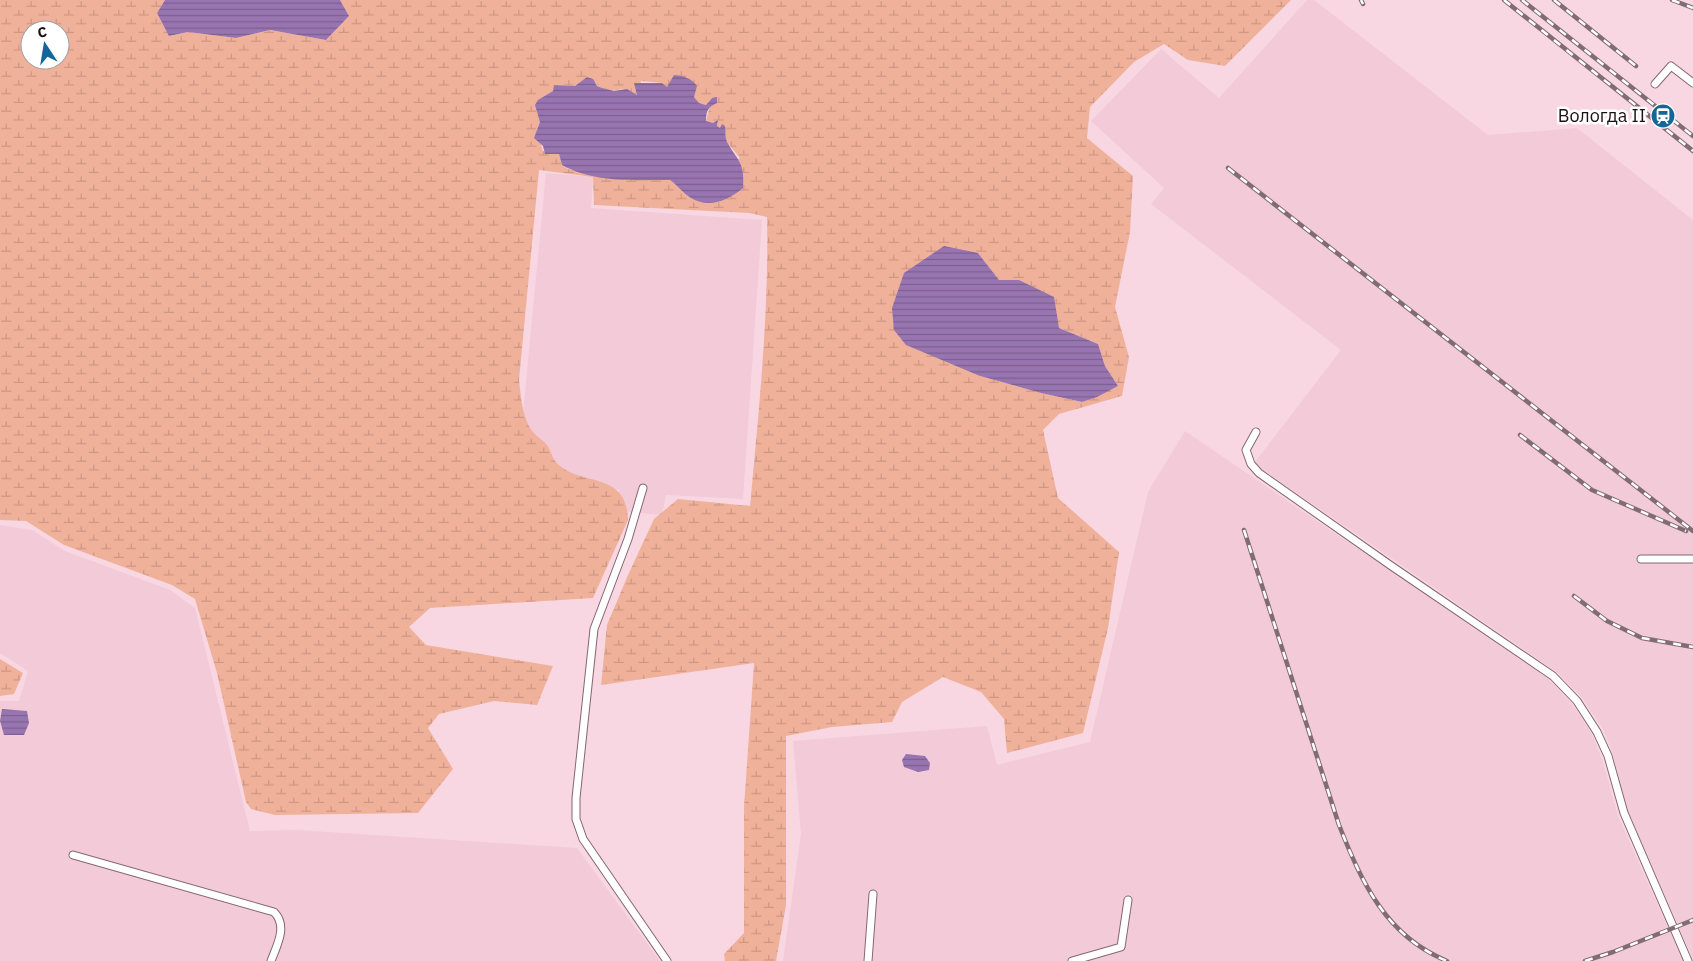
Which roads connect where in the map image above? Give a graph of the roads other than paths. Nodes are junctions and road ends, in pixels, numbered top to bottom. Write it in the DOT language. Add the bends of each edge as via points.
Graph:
graph roads {
  1 [pos="1693,83"];
  2 [pos="1655,84"];
  3 [pos="1256,432"];
  4 [pos="643,488"];
  5 [pos="1641,559"];
  6 [pos="1693,559"];
  7 [pos="73,855"];
  8 [pos="873,894"];
  9 [pos="1128,900"];
  10 [pos="271,961"];
  11 [pos="667,961"];
  12 [pos="868,961"];
  13 [pos="1072,961"];
  14 [pos="1688,961"];
  1 -- 2 [label="street" via="1671,66"];
  3 -- 14 [label="street" via="1246,450 1250,464 1259,473 1554,676 1577,701 1608,756 1624,814"];
  4 -- 11 [label="street" via="628,539 594,629 576,819 583,840"];
  5 -- 6 [label="street"];
  7 -- 10 [label="street" via="274,912 282,924"];
  8 -- 12 [label="street"];
  9 -- 13 [label="street" via="1121,946"];
}
